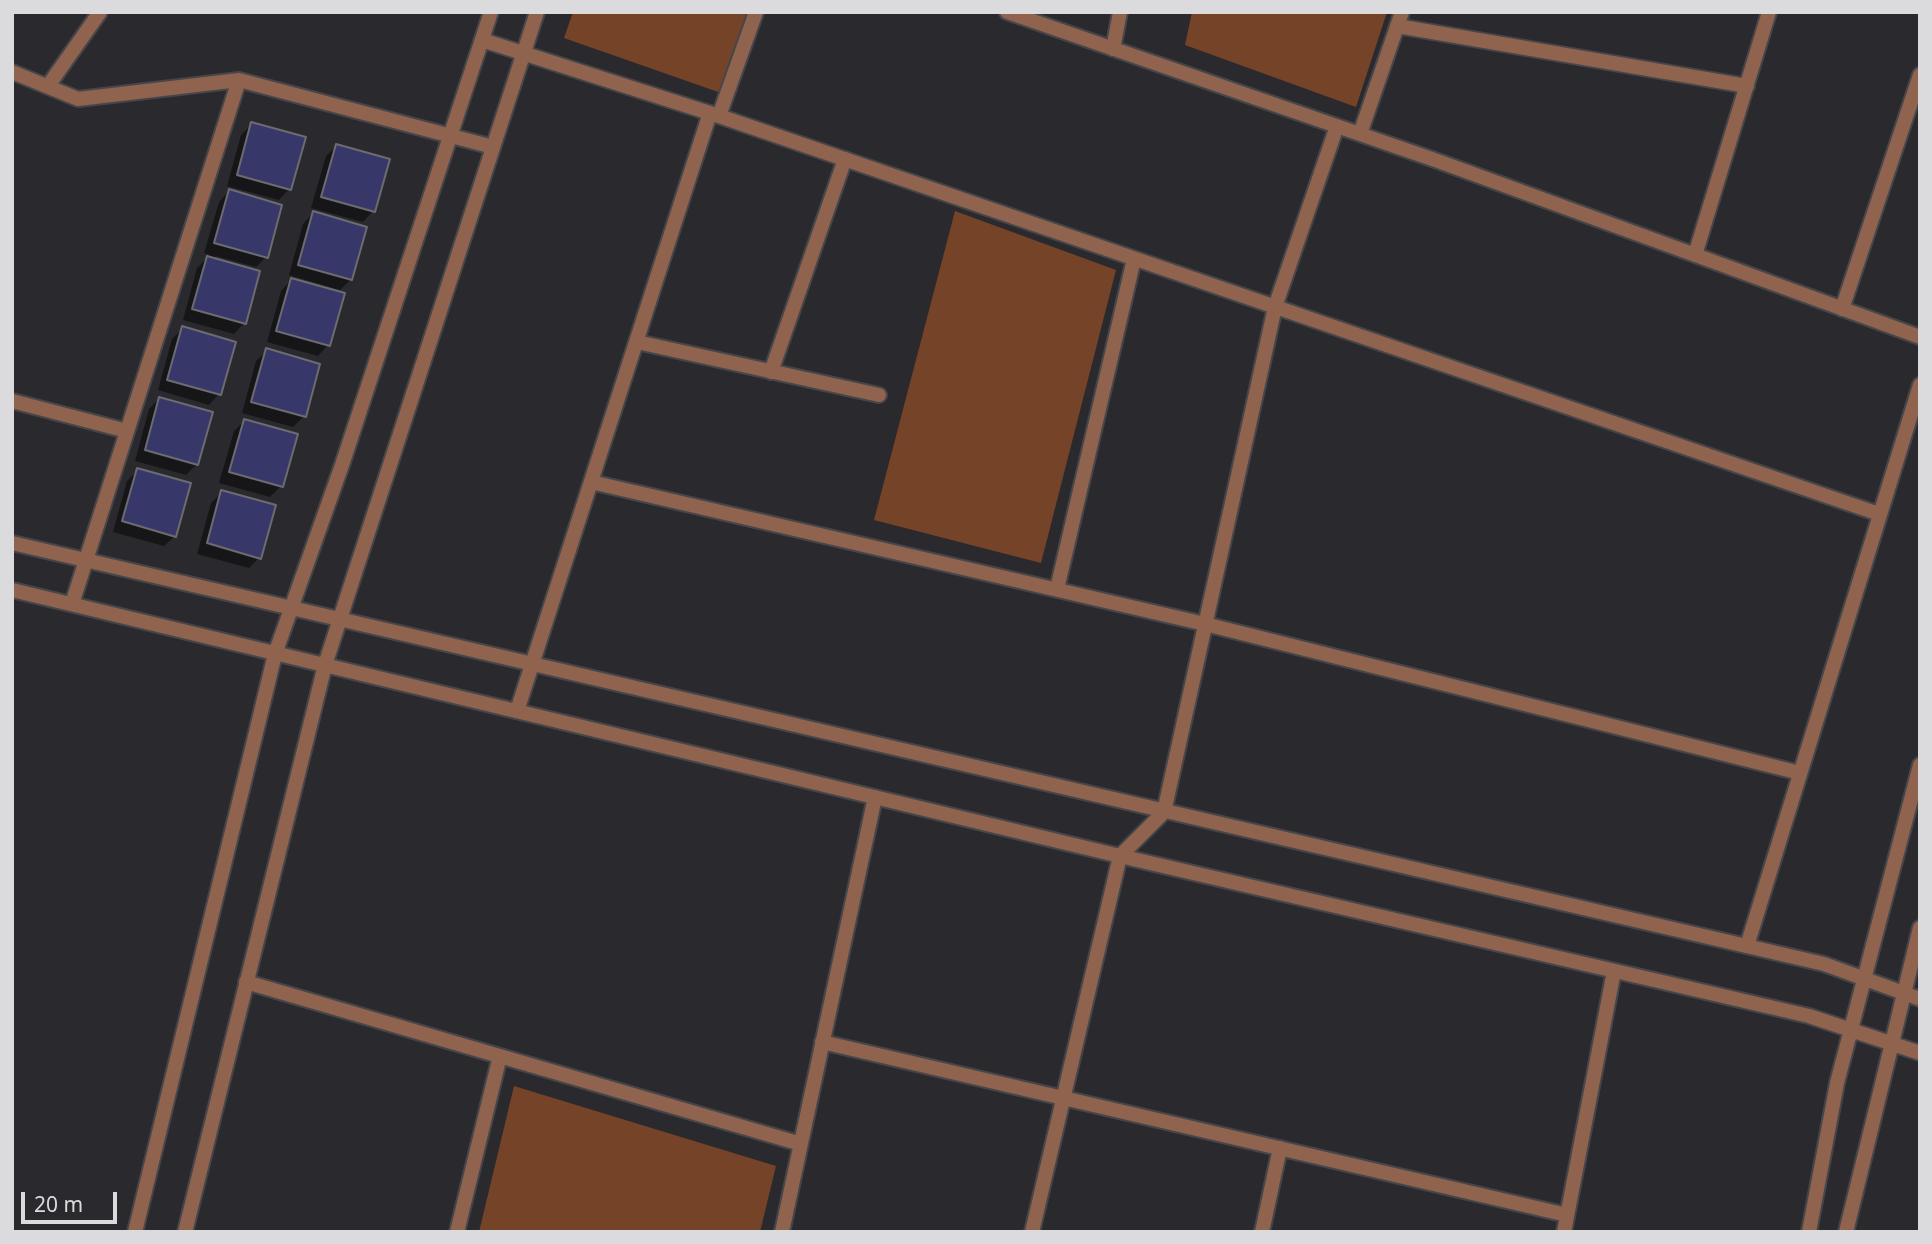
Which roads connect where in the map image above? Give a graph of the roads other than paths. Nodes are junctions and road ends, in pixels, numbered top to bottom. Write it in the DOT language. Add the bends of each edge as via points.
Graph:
graph roads {
  1 [pos="100,12"];
  2 [pos="491,12"];
  3 [pos="537,12"];
  4 [pos="756,12"];
  5 [pos="1007,12"];
  6 [pos="1120,12"];
  7 [pos="1769,12"];
  8 [pos="1399,19"];
  9 [pos="482,40"];
  10 [pos="1113,49"];
  11 [pos="524,53"];
  12 [pos="12,72"];
  13 [pos="1920,75"];
  14 [pos="239,80"];
  15 [pos="48,86"];
  16 [pos="1747,86"];
  17 [pos="715,115"];
  18 [pos="1337,126"];
  19 [pos="1360,134"];
  20 [pos="450,136"];
  21 [pos="493,147"];
  22 [pos="845,159"];
  23 [pos="1695,255"];
  24 [pos="1134,258"];
  25 [pos="1275,307"];
  26 [pos="1842,309"];
  27 [pos="1920,337"];
  28 [pos="637,342"];
  29 [pos="771,372"];
  30 [pos="1920,384"];
  31 [pos="879,395"];
  32 [pos="12,401"];
  33 [pos="127,431"];
  34 [pos="591,482"];
  35 [pos="1879,514"];
  36 [pos="12,544"];
  37 [pos="86,561"];
  38 [pos="1057,589"];
  39 [pos="12,590"];
  40 [pos="72,604"];
  41 [pos="291,608"];
  42 [pos="340,620"];
  43 [pos="1205,624"];
  44 [pos="275,654"];
  45 [pos="533,664"];
  46 [pos="325,665"];
  47 [pos="517,711"];
  48 [pos="1920,765"];
  49 [pos="1800,773"];
  50 [pos="875,797"];
  51 [pos="1164,812"];
  52 [pos="1120,856"];
  53 [pos="1920,928"];
  54 [pos="1747,946"];
  55 [pos="1614,971"];
  56 [pos="1864,979"];
  57 [pos="246,982"];
  58 [pos="1904,993"];
  59 [pos="1920,999"];
  60 [pos="1851,1030"];
  61 [pos="822,1042"];
  62 [pos="1891,1044"];
  63 [pos="1920,1053"];
  64 [pos="500,1056"];
  65 [pos="1062,1096"];
  66 [pos="801,1144"];
  67 [pos="1280,1147"];
  68 [pos="1567,1215"];
  69 [pos="135,1232"];
  70 [pos="185,1232"];
  71 [pos="457,1232"];
  72 [pos="782,1232"];
  73 [pos="1032,1232"];
  74 [pos="1262,1232"];
  75 [pos="1564,1232"];
  76 [pos="1809,1232"];
  77 [pos="1846,1232"];
  1 -- 15 [label="street"];
  2 -- 9 [label="street"];
  3 -- 11 [label="street"];
  4 -- 17 [label="street"];
  5 -- 10 [label="street"];
  6 -- 10 [label="street"];
  7 -- 16 [label="street"];
  8 -- 16 [label="street"];
  8 -- 19 [label="street"];
  9 -- 11 [label="street"];
  9 -- 20 [label="street"];
  10 -- 18 [label="street"];
  11 -- 17 [label="street"];
  11 -- 21 [label="street"];
  12 -- 15 [label="street"];
  13 -- 26 [label="street"];
  14 -- 15 [label="street" via="78,99"];
  14 -- 20 [label="street"];
  14 -- 33 [label="street"];
  16 -- 23 [label="street"];
  17 -- 22 [label="street"];
  17 -- 28 [label="street"];
  18 -- 19 [label="street"];
  18 -- 25 [label="street"];
  19 -- 23 [label="street"];
  20 -- 21 [label="street"];
  20 -- 41 [label="street"];
  21 -- 42 [label="street"];
  22 -- 24 [label="street"];
  22 -- 29 [label="street"];
  23 -- 26 [label="street"];
  24 -- 25 [label="street"];
  24 -- 38 [label="street"];
  25 -- 35 [label="street"];
  25 -- 43 [label="street"];
  26 -- 27 [label="street"];
  28 -- 29 [label="street"];
  28 -- 34 [label="street"];
  29 -- 31 [label="street"];
  30 -- 35 [label="street"];
  32 -- 33 [label="street"];
  33 -- 37 [label="street"];
  34 -- 38 [label="street"];
  34 -- 45 [label="street"];
  35 -- 49 [label="street"];
  36 -- 37 [label="street"];
  37 -- 40 [label="street"];
  37 -- 41 [label="street"];
  38 -- 43 [label="street"];
  39 -- 40 [label="street"];
  40 -- 44 [label="street"];
  41 -- 42 [label="street"];
  41 -- 44 [label="street"];
  42 -- 45 [label="street"];
  42 -- 46 [label="street"];
  43 -- 49 [label="street"];
  43 -- 51 [label="street"];
  44 -- 46 [label="street"];
  44 -- 69 [label="street"];
  45 -- 47 [label="street"];
  45 -- 51 [label="street"];
  46 -- 47 [label="street"];
  46 -- 57 [label="street"];
  47 -- 50 [label="street"];
  48 -- 56 [label="street"];
  49 -- 54 [label="street"];
  50 -- 52 [label="street"];
  50 -- 61 [label="street"];
  51 -- 52 [label="street"];
  51 -- 54 [label="street"];
  52 -- 55 [label="street"];
  52 -- 65 [label="street"];
  53 -- 58 [label="street"];
  54 -- 56 [label="street" via="1824,964"];
  55 -- 60 [label="street"];
  55 -- 68 [label="street"];
  56 -- 58 [label="street"];
  56 -- 60 [label="street"];
  57 -- 64 [label="street"];
  57 -- 70 [label="street"];
  58 -- 59 [label="street"];
  58 -- 62 [label="street"];
  60 -- 62 [label="street"];
  60 -- 76 [label="street"];
  61 -- 65 [label="street"];
  61 -- 66 [label="street"];
  62 -- 63 [label="street"];
  62 -- 77 [label="street"];
  64 -- 66 [label="street"];
  64 -- 71 [label="street"];
  65 -- 67 [label="street"];
  65 -- 73 [label="street"];
  66 -- 72 [label="street"];
  67 -- 68 [label="street"];
  67 -- 74 [label="street"];
  68 -- 75 [label="street"];
}
